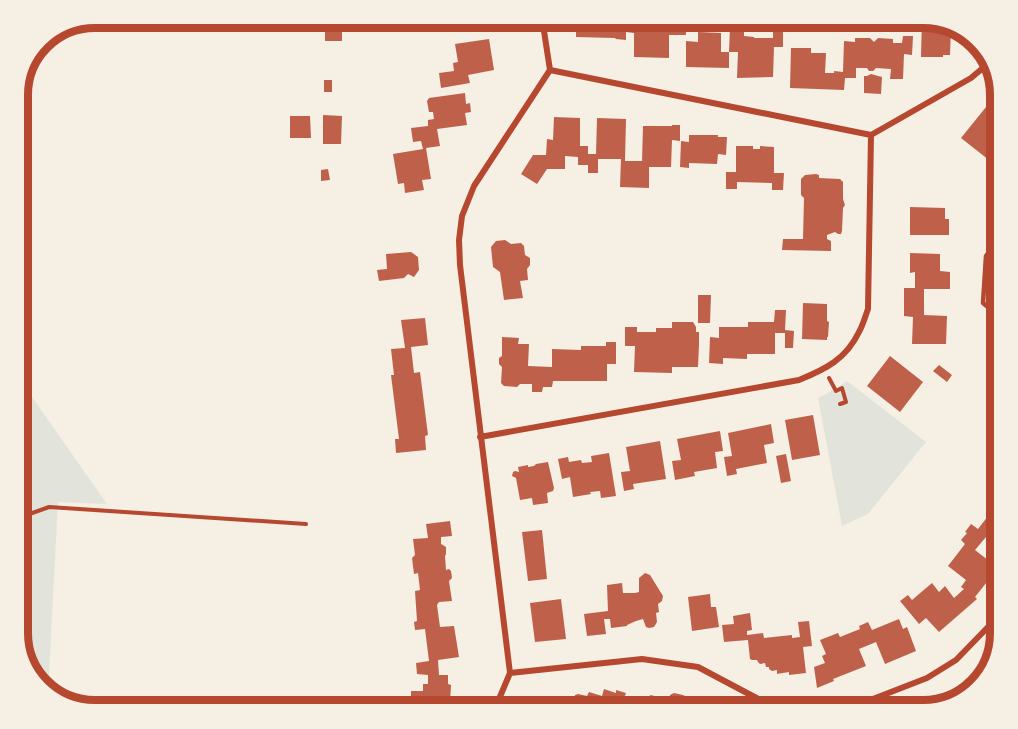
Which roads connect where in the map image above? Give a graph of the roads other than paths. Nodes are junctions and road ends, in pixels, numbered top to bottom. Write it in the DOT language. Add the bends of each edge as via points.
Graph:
graph roads {
  1 [pos="544,28"];
  2 [pos="984,68"];
  3 [pos="550,70"];
  4 [pos="871,135"];
  5 [pos="990,251"];
  6 [pos="990,309"];
  7 [pos="480,437"];
  8 [pos="990,625"];
  9 [pos="510,673"];
  10 [pos="499,700"];
  11 [pos="760,700"];
  12 [pos="870,700"];
  1 -- 3 [label="street"];
  2 -- 4 [label="street"];
  3 -- 4 [label="street"];
  3 -- 7 [label="street" via="474,186 462,216 460,265"];
  4 -- 7 [label="street" via="868,309 859,333 843,355 825,369 799,380"];
  5 -- 6 [label="lane" via="986,256 983,303"];
  7 -- 9 [label="street"];
  8 -- 12 [label="street" via="956,660 927,678"];
  9 -- 10 [label="street"];
  9 -- 11 [label="street" via="642,659 698,667"];
}
